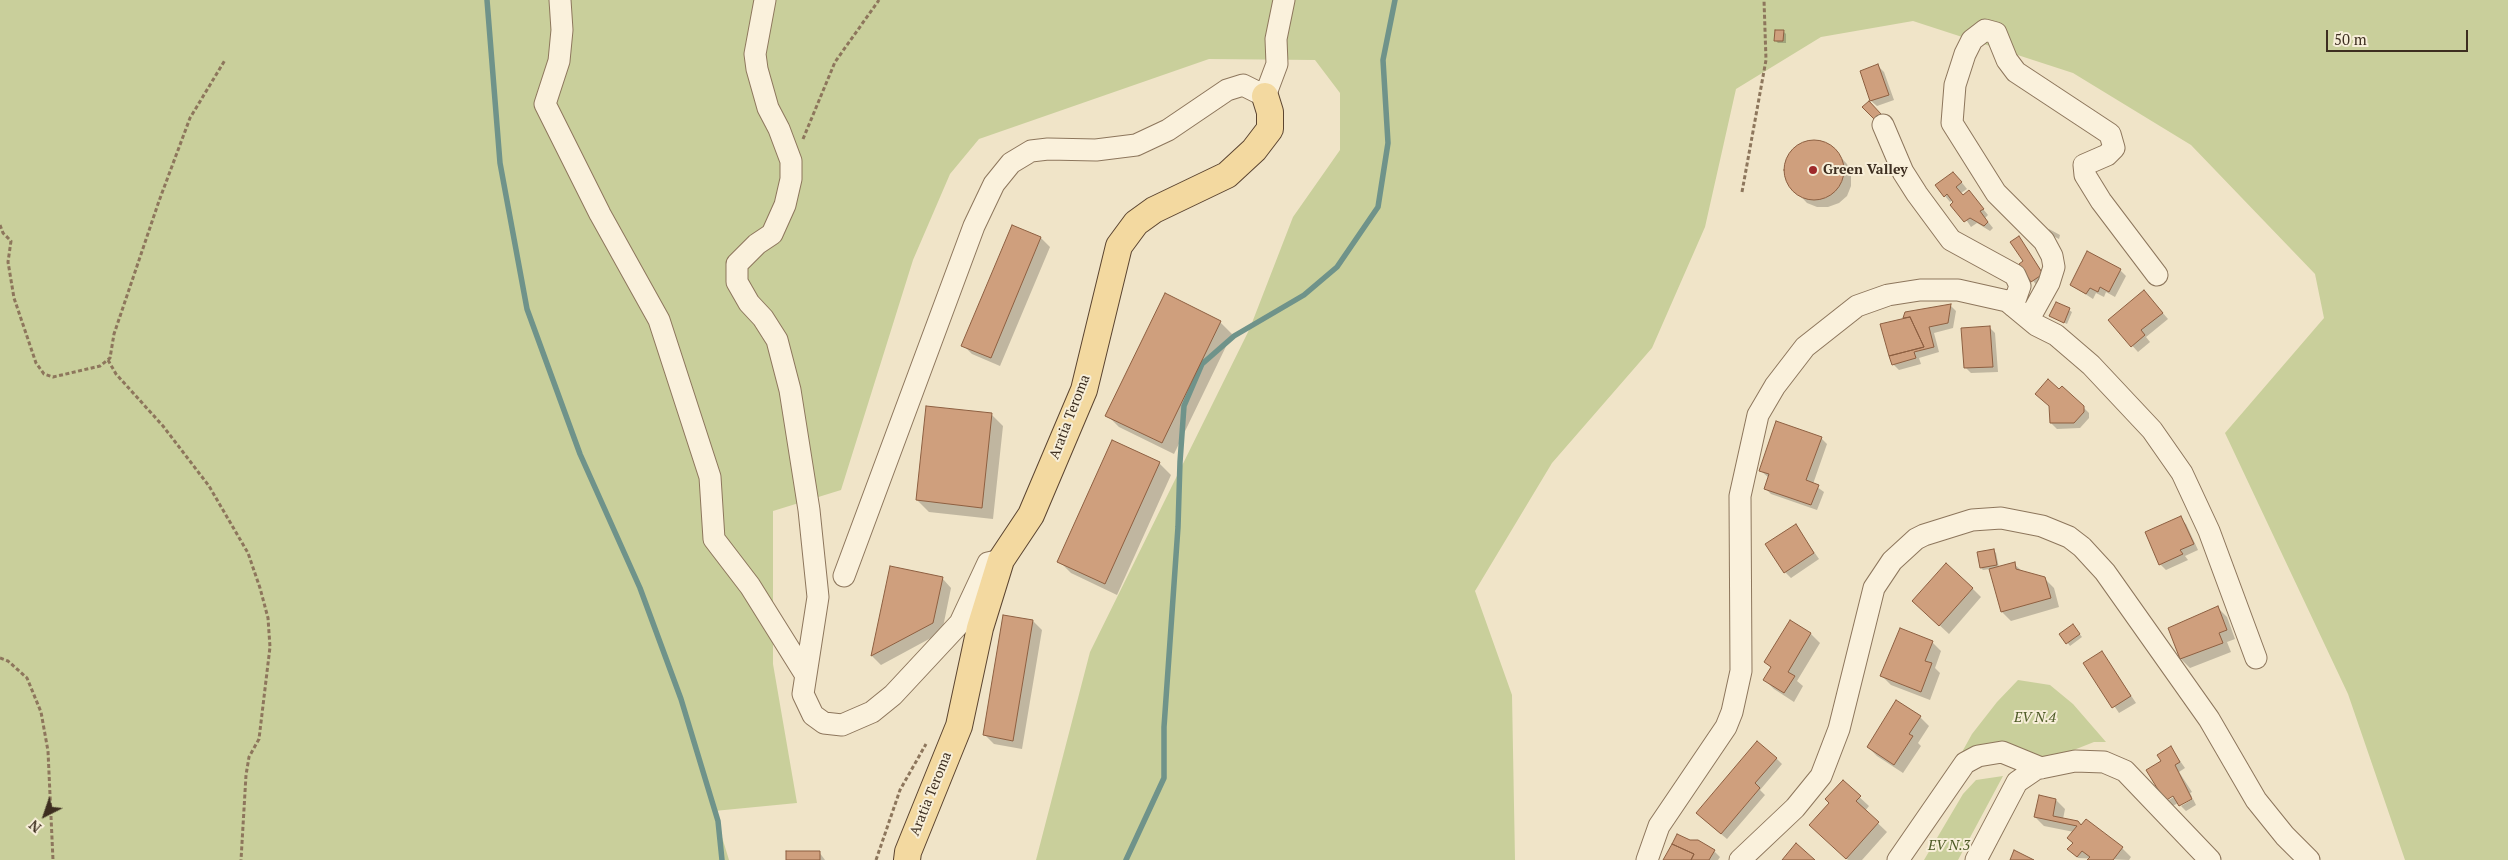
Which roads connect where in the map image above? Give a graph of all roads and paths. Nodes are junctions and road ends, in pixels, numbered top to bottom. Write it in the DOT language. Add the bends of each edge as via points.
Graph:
graph roads {
  1 [pos="560,0"];
  2 [pos="765,0"];
  3 [pos="879,0"];
  4 [pos="1284,0"];
  5 [pos="1764,0"];
  6 [pos="225,60"];
  7 [pos="1266,96"];
  8 [pos="1883,125"];
  9 [pos="791,161"];
  10 [pos="1742,192"];
  11 [pos="0,225"];
  12 [pos="2157,275"];
  13 [pos="2021,313"];
  14 [pos="108,360"];
  15 [pos="1001,560"];
  16 [pos="844,576"];
  17 [pos="0,658"];
  18 [pos="2256,658"];
  19 [pos="805,674"];
  20 [pos="2041,768"];
  21 [pos="53,860"];
  22 [pos="241,860"];
  23 [pos="907,860"];
  24 [pos="1647,860"];
  25 [pos="1740,860"];
  26 [pos="1898,860"];
  27 [pos="1976,860"];
  28 [pos="2210,860"];
  29 [pos="2309,860"];
  1 -- 19 [label="street" via="559,60 545,104 600,214 659,320 710,477 714,539 750,586"];
  2 -- 9 [label="street" via="756,54 757,68 768,108"];
  3 -- 9 [label="path" via="835,62"];
  4 -- 7 [label="street, Aratia Teroma" via="1276,39 1277,64"];
  5 -- 10 [label="path" via="1766,60"];
  6 -- 14 [label="path" via="190,118 158,201"];
  7 -- 15 [label="main road, Aratia Teroma" via="1270,129 1254,150 1226,175 1154,210 1136,223 1119,246 1084,390 1031,515"];
  7 -- 16 [label="street" via="1243,85 1227,90 1168,130 1136,145 1096,150 1031,151 1012,163 994,184 974,226"];
  8 -- 13 [label="street" via="1916,194 1951,240 2015,275 2020,286"];
  9 -- 19 [label="street" via="785,205 772,234 737,264 737,282 777,340 790,390 809,510 818,597"];
  11 -- 14 [label="path" via="11,241 8,262 14,298 36,363 44,374 53,377 100,366"];
  12 -- 13 [label="street" via="2101,202 2085,174 2084,165 2113,150 2110,134 2016,72 2006,60 1996,33 1985,30 1972,40 1965,54 1955,85 1952,123 1996,193 2044,241 2052,256 2054,266 2049,283"];
  13 -- 18 [label="street" via="2056,335 2091,365 2152,430 2175,462 2209,531"];
  13 -- 24 [label="street" via="2007,301 1958,290 1920,290 1888,295 1857,306 1836,320 1805,347 1775,386 1758,415 1740,496 1741,671 1730,720 1659,826"];
  14 -- 22 [label="path" via="116,374 163,426 209,486 248,552 268,618 270,647 259,739 248,756"];
  15 -- 19 [label="street" via="988,563 960,623 923,666 872,712 842,725 824,723 813,715 803,694"];
  15 -- 23 [label="main road, Aratia Teroma" via="980,628 959,726"];
  17 -- 21 [label="path" via="27,678 41,712 48,751"];
  20 -- 26 [label="street" via="2002,752 1978,756 1965,763"];
  20 -- 27 [label="street" via="2022,777 2012,789"];
  20 -- 28 [label="street" via="2060,763 2090,762 2109,764 2126,771"];
  25 -- 29 [label="street" via="1795,808 1821,776 1839,729 1874,588 1892,561 1916,539 1972,520 2001,518 2042,526 2069,538 2105,572 2209,719 2256,800"];
}
